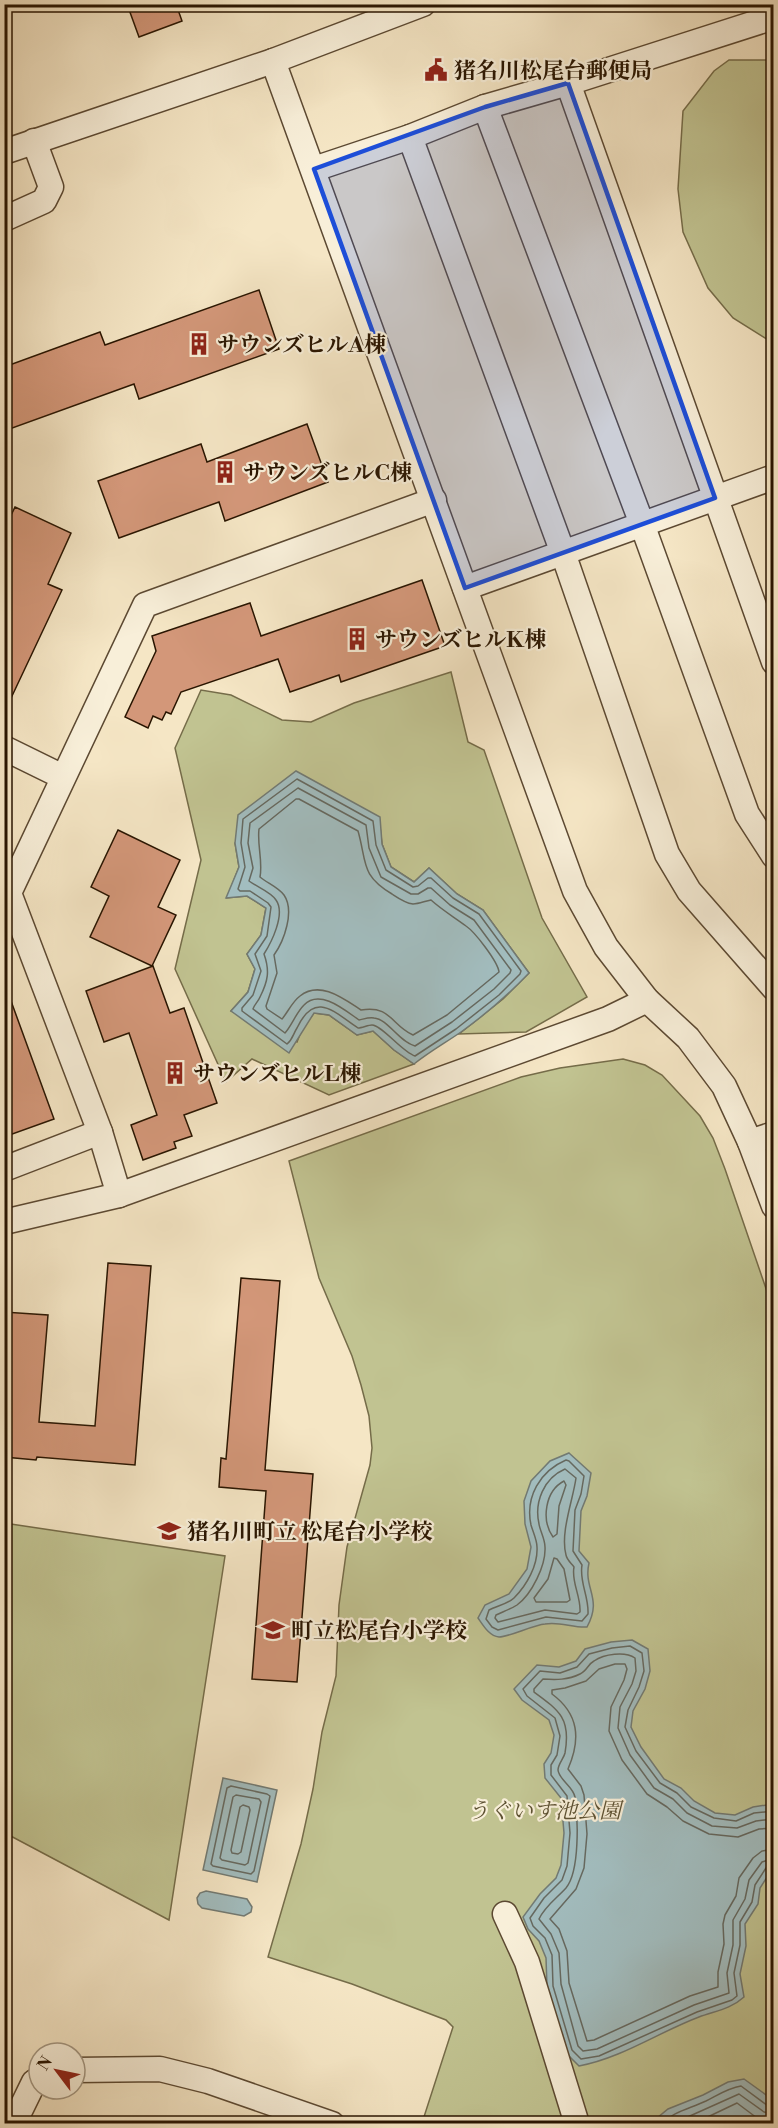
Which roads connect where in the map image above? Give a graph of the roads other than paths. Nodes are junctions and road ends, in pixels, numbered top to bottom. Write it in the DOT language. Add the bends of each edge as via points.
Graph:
graph roads {
  1 [pos="423,4"];
  2 [pos="774,17"];
  3 [pos="273,61"];
  4 [pos="568,83"];
  5 [pos="485,107"];
  6 [pos="410,137"];
  7 [pos="34,141"];
  8 [pos="4,152"];
  9 [pos="314,169"];
  10 [pos="4,219"];
  11 [pos="774,477"];
  12 [pos="715,498"];
  13 [pos="434,500"];
  14 [pos="642,524"];
  15 [pos="563,553"];
  16 [pos="465,588"];
  17 [pos="774,662"];
  18 [pos="4,748"];
  19 [pos="63,777"];
  20 [pos="774,856"];
  21 [pos="774,988"];
  22 [pos="647,1000"];
  23 [pos="100,1132"];
  24 [pos="774,1134"];
  25 [pos="750,1142"];
  26 [pos="4,1169"];
  27 [pos="119,1195"];
  28 [pos="774,1206"];
  29 [pos="4,1222"];
  30 [pos="505,1914"];
  31 [pos="87,2070"];
  32 [pos="27,2095"];
  33 [pos="13,2120"];
  34 [pos="332,2124"];
  35 [pos="577,2124"];
  1 -- 3 [label="street"];
  2 -- 4 [label="street"];
  3 -- 7 [label="street"];
  3 -- 9 [label="street"];
  4 -- 5 [label="street"];
  4 -- 12 [label="street"];
  5 -- 6 [label="street"];
  5 -- 14 [label="street"];
  6 -- 9 [label="street"];
  6 -- 15 [label="street"];
  7 -- 8 [label="street"];
  7 -- 10 [label="street" via="51,187 44,201"];
  9 -- 13 [label="street"];
  11 -- 12 [label="street"];
  12 -- 14 [label="street"];
  12 -- 17 [label="street"];
  13 -- 16 [label="street"];
  13 -- 19 [label="street" via="145,605"];
  14 -- 15 [label="street"];
  14 -- 20 [label="street" via="747,814"];
  15 -- 16 [label="street"];
  15 -- 21 [label="street" via="667,854 689,891"];
  16 -- 22 [label="street" via="575,891 606,947"];
  18 -- 19 [label="street"];
  19 -- 23 [label="street" via="9,892"];
  22 -- 25 [label="street" via="688,1038 724,1086"];
  22 -- 27 [label="street" via="608,1019"];
  23 -- 26 [label="street"];
  23 -- 27 [label="street"];
  24 -- 25 [label="street"];
  25 -- 28 [label="street"];
  27 -- 29 [label="street"];
  30 -- 35 [label="street" via="527,1962"];
  31 -- 34 [label="street" via="160,2069 208,2081"];
  32 -- 33 [label="street"];
}
